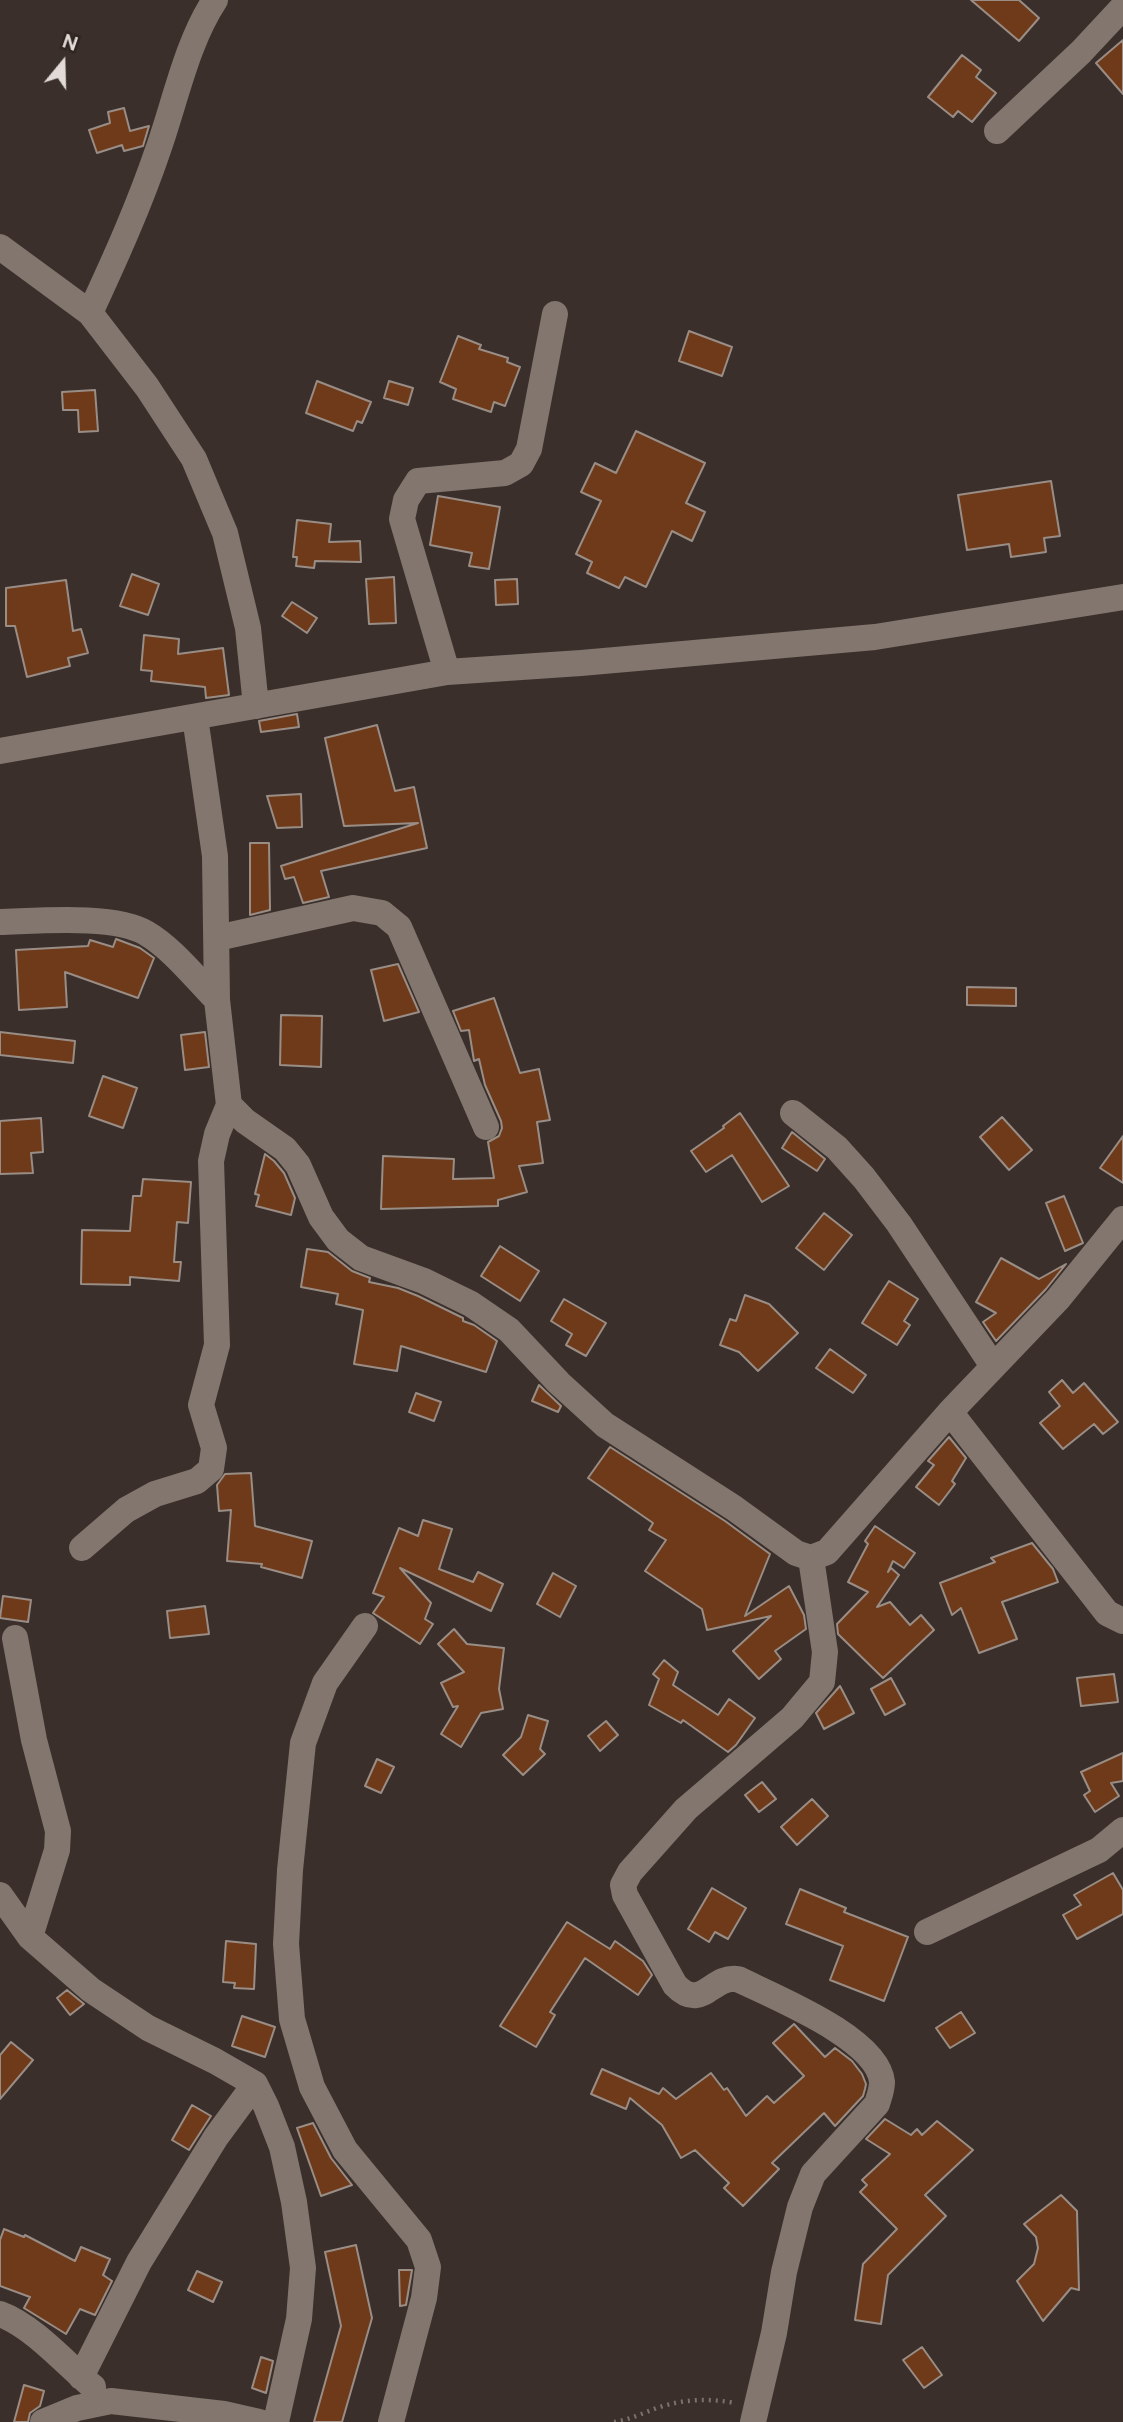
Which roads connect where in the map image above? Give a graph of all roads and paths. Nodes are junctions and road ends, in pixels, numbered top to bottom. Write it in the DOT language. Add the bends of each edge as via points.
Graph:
graph roads {
  1 [pos="215,0"];
  2 [pos="1123,7"];
  3 [pos="997,131"];
  4 [pos="0,247"];
  5 [pos="90,313"];
  6 [pos="555,314"];
  7 [pos="1123,597"];
  8 [pos="447,672"];
  9 [pos="256,706"];
  10 [pos="195,717"];
  11 [pos="0,751"];
  12 [pos="0,922"];
  13 [pos="217,937"];
  14 [pos="217,1000"];
  15 [pos="229,1105"];
  16 [pos="793,1113"];
  17 [pos="486,1127"];
  18 [pos="1123,1219"];
  19 [pos="993,1366"];
  20 [pos="950,1412"];
  21 [pos="82,1548"];
  22 [pos="811,1558"];
  23 [pos="1123,1621"];
  24 [pos="365,1626"];
  25 [pos="15,1638"];
  26 [pos="1123,1830"];
  27 [pos="0,1895"];
  28 [pos="927,1932"];
  29 [pos="30,1937"];
  30 [pos="255,2084"];
  31 [pos="0,2314"];
  32 [pos="81,2377"];
  33 [pos="110,2401"];
  34 [pos="755,2415"];
  35 [pos="43,2422"];
  36 [pos="260,2422"];
  37 [pos="276,2422"];
  38 [pos="391,2422"];
  39 [pos="614,2422"];
  1 -- 5 [label="street" via="195,38 148,182"];
  2 -- 3 [label="street"];
  4 -- 5 [label="street"];
  5 -- 9 [label="street" via="194,459 225,533 248,628"];
  6 -- 8 [label="street" via="529,449 521,464 505,473 418,481 406,500 402,519"];
  7 -- 8 [label="street" via="875,637"];
  8 -- 9 [label="street"];
  9 -- 10 [label="street"];
  10 -- 11 [label="street"];
  10 -- 13 [label="street" via="215,856"];
  12 -- 14 [label="street" via="113,922 145,931"];
  13 -- 14 [label="street"];
  13 -- 17 [label="street" via="353,908 382,913 399,927"];
  14 -- 15 [label="street"];
  15 -- 21 [label="street" via="211,1161 217,1345 201,1405 214,1448 211,1469 197,1481 155,1494 126,1510"];
  15 -- 22 [label="street" via="285,1149 298,1165 321,1217 338,1240 361,1258 471,1304 509,1330 605,1425 796,1553"];
  16 -- 19 [label="street" via="864,1178 900,1224"];
  18 -- 19 [label="street" via="1058,1298"];
  19 -- 20 [label="street"];
  20 -- 22 [label="street" via="827,1552"];
  20 -- 23 [label="street" via="1107,1613"];
  22 -- 34 [label="street" via="825,1651 822,1682 792,1718 685,1810 629,1872 623,1885 684,1994 697,1997 727,1980 738,1979 838,2029 874,2063 882,2080 877,2104 813,2174 800,2207"];
  24 -- 38 [label="street" via="325,1683 303,1743 286,1944 292,2019 312,2087 345,2150 419,2239 428,2267"];
  25 -- 29 [label="street" via="34,1740 58,1831 57,1850"];
  26 -- 28 [label="street" via="1099,1850"];
  27 -- 29 [label="street"];
  29 -- 30 [label="street" via="91,1990 148,2028"];
  30 -- 32 [label="street" via="215,2137 139,2262"];
  30 -- 37 [label="street" via="282,2147 303,2268 299,2319"];
  31 -- 32 [label="street"];
  32 -- 33 [label="street"];
  33 -- 35 [label="street"];
  33 -- 36 [label="street"];
  34 -- 39 [label="path" via="715,2400 693,2400"];
}
